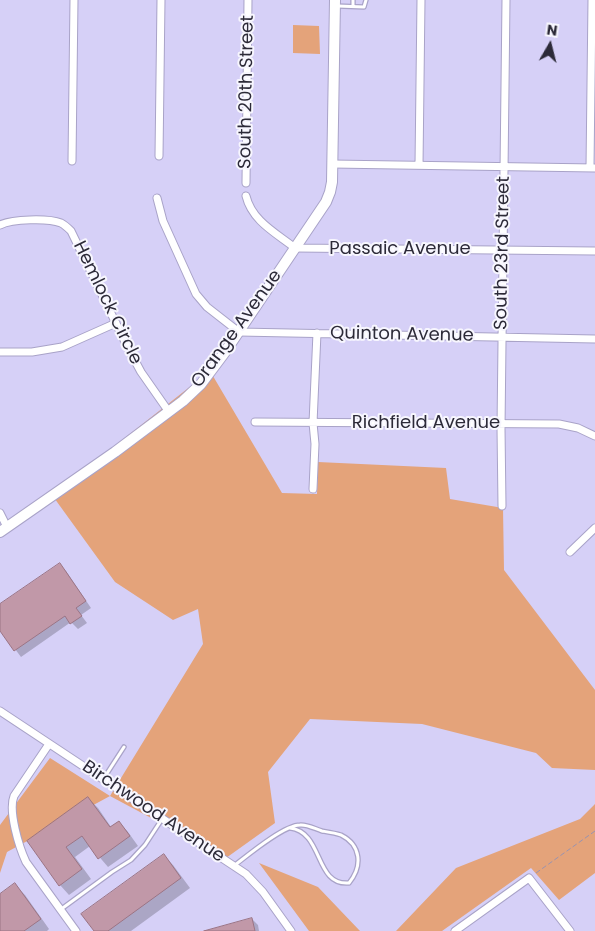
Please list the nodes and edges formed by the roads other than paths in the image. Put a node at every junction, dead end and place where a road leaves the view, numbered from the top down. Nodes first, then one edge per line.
1 (74, 0) edge
2 (161, 0) edge
3 (248, 0) edge
4 (353, 0) edge
5 (366, 0) edge
6 (421, 0) edge
7 (506, 0) edge
8 (592, 0) edge
9 (335, 3) edge
10 (353, 6) junction
11 (159, 156) dead end
12 (72, 161) dead end
13 (332, 164) junction
14 (419, 165) junction
15 (504, 166) junction
16 (593, 168) edge
17 (246, 183) dead end
18 (246, 196) dead end
19 (157, 198) dead end
20 (0, 226) edge
21 (295, 248) junction
22 (503, 250) junction
23 (595, 251) edge
24 (116, 323) junction
25 (239, 332) junction
26 (317, 333) junction
27 (502, 337) junction
28 (595, 339) edge
29 (0, 352) edge
30 (168, 412) junction
31 (255, 422) dead end
32 (312, 422) junction
33 (501, 424) junction
34 (595, 436) edge
35 (313, 489) dead end
36 (502, 506) dead end
37 (0, 513) edge
38 (595, 528) edge
39 (3, 529) edge
40 (570, 552) dead end
41 (0, 711) edge
42 (49, 744) junction
43 (124, 747) dead end
44 (103, 779) junction
45 (162, 818) junction
46 (290, 828) junction
47 (234, 866) junction
48 (60, 910) junction
49 (76, 931) edge
50 (291, 931) edge
51 (455, 931) edge
52 (570, 931) edge

1 - 12 street
2 - 11 street
3 - 17 street, South 20th Street
4 - 10 lane
5 - 10 lane
6 - 14 street
7 - 15 street, South 23rd Street
8 - 16 street
9 - 10 lane
9 - 13 street, Orange Avenue
13 - 14 street
13 - 21 street, Orange Avenue
14 - 15 street
15 - 16 street
15 - 22 street, South 23rd Street
18 - 21 street
19 - 25 street
20 - 24 street, Hemlock Circle
21 - 22 street, Passaic Avenue
21 - 25 street, Orange Avenue
22 - 23 street, Passaic Avenue
22 - 27 street, South 23rd Street
24 - 29 street
24 - 30 street, Hemlock Circle
25 - 26 street, Quinton Avenue
25 - 30 street, Orange Avenue
26 - 27 street, Quinton Avenue
26 - 32 street
27 - 28 street, Quinton Avenue
27 - 33 street, South 23rd Street
30 - 39 street, Orange Avenue
31 - 32 street, Richfield Avenue
32 - 33 street, Richfield Avenue
32 - 35 street
33 - 34 street, Richfield Avenue
33 - 36 street, South 23rd Street
37 - 39 street
38 - 40 street
41 - 42 street, Birchwood Avenue
42 - 44 street, Birchwood Avenue
42 - 48 street
43 - 44 lane
44 - 45 street, Birchwood Avenue
45 - 47 street, Birchwood Avenue
45 - 48 lane
46 - 46 lane
46 - 47 lane
47 - 50 street, Birchwood Avenue
48 - 49 street
51 - 52 street

